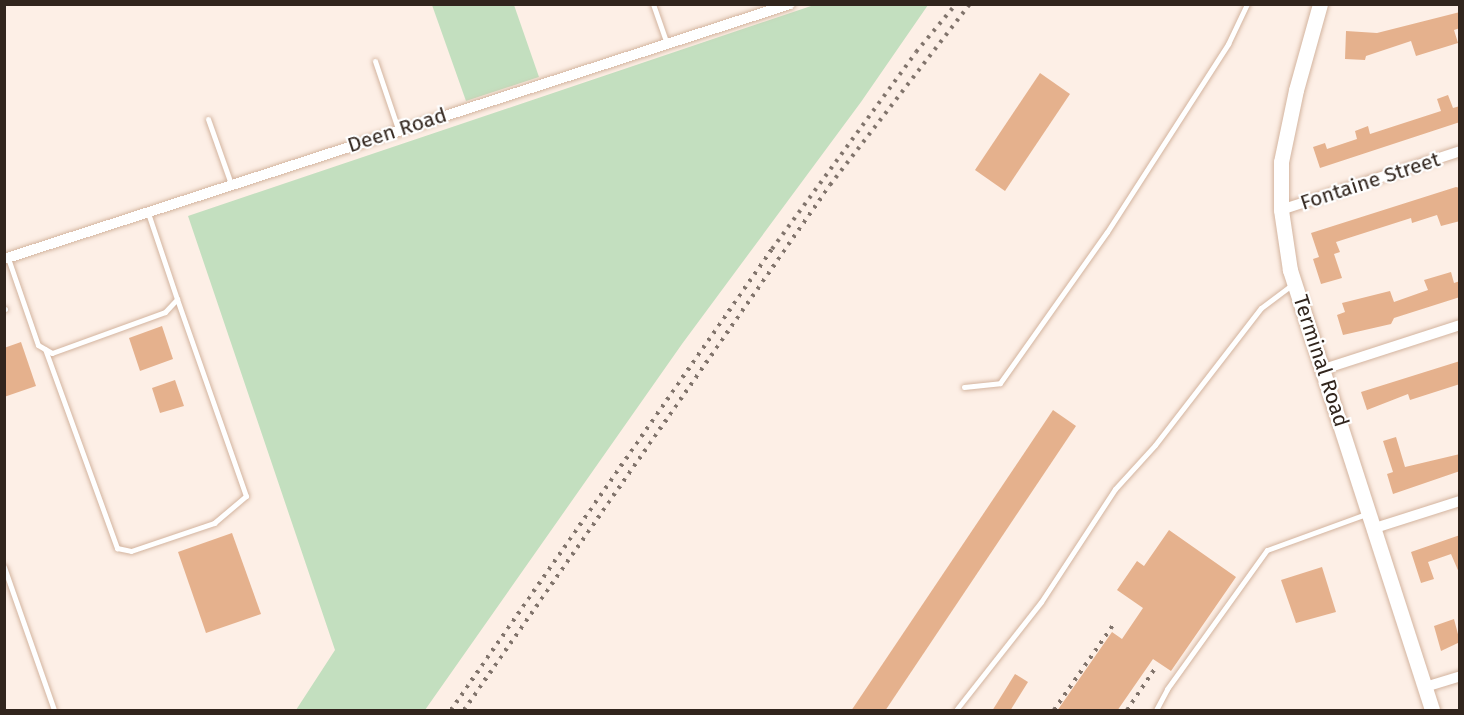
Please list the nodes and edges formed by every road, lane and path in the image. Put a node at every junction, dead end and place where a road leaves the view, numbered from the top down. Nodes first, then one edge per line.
1 (653, 4) edge
2 (789, 4) edge
3 (1247, 4) edge
4 (1320, 4) edge
5 (667, 46) junction
6 (375, 61) dead end
7 (208, 119) dead end
8 (399, 129) junction
9 (1460, 152) edge
10 (231, 184) junction
11 (1281, 210) junction
12 (148, 212) junction
13 (6, 258) edge
14 (1295, 283) junction
15 (177, 299) junction
16 (1460, 325) edge
17 (45, 349) junction
18 (1324, 369) junction
19 (964, 387) dead end
20 (1460, 501) edge
21 (1370, 513) junction
22 (1375, 528) junction
23 (4, 567) edge
24 (1460, 676) edge
25 (1425, 687) junction
26 (54, 711) edge
27 (956, 711) edge
28 (1156, 711) edge
29 (1432, 711) edge

1 - 5 lane
2 - 5 street, Deen Road
3 - 19 lane
4 - 11 main road, Terminal Road
5 - 8 street, Deen Road
6 - 8 lane
7 - 10 lane
8 - 10 street, Deen Road
9 - 11 street, Fontaine Street
10 - 12 street, Deen Road
11 - 14 main road, Terminal Road
12 - 13 street, Deen Road
12 - 15 lane
13 - 17 lane
14 - 18 main road, Terminal Road
14 - 27 lane
15 - 17 lane
15 - 17 lane
16 - 18 street
18 - 21 main road, Terminal Road
20 - 22 street
21 - 22 main road, Terminal Road
21 - 28 lane
22 - 25 main road, Terminal Road
23 - 26 lane
24 - 25 street
25 - 29 main road, Terminal Road

